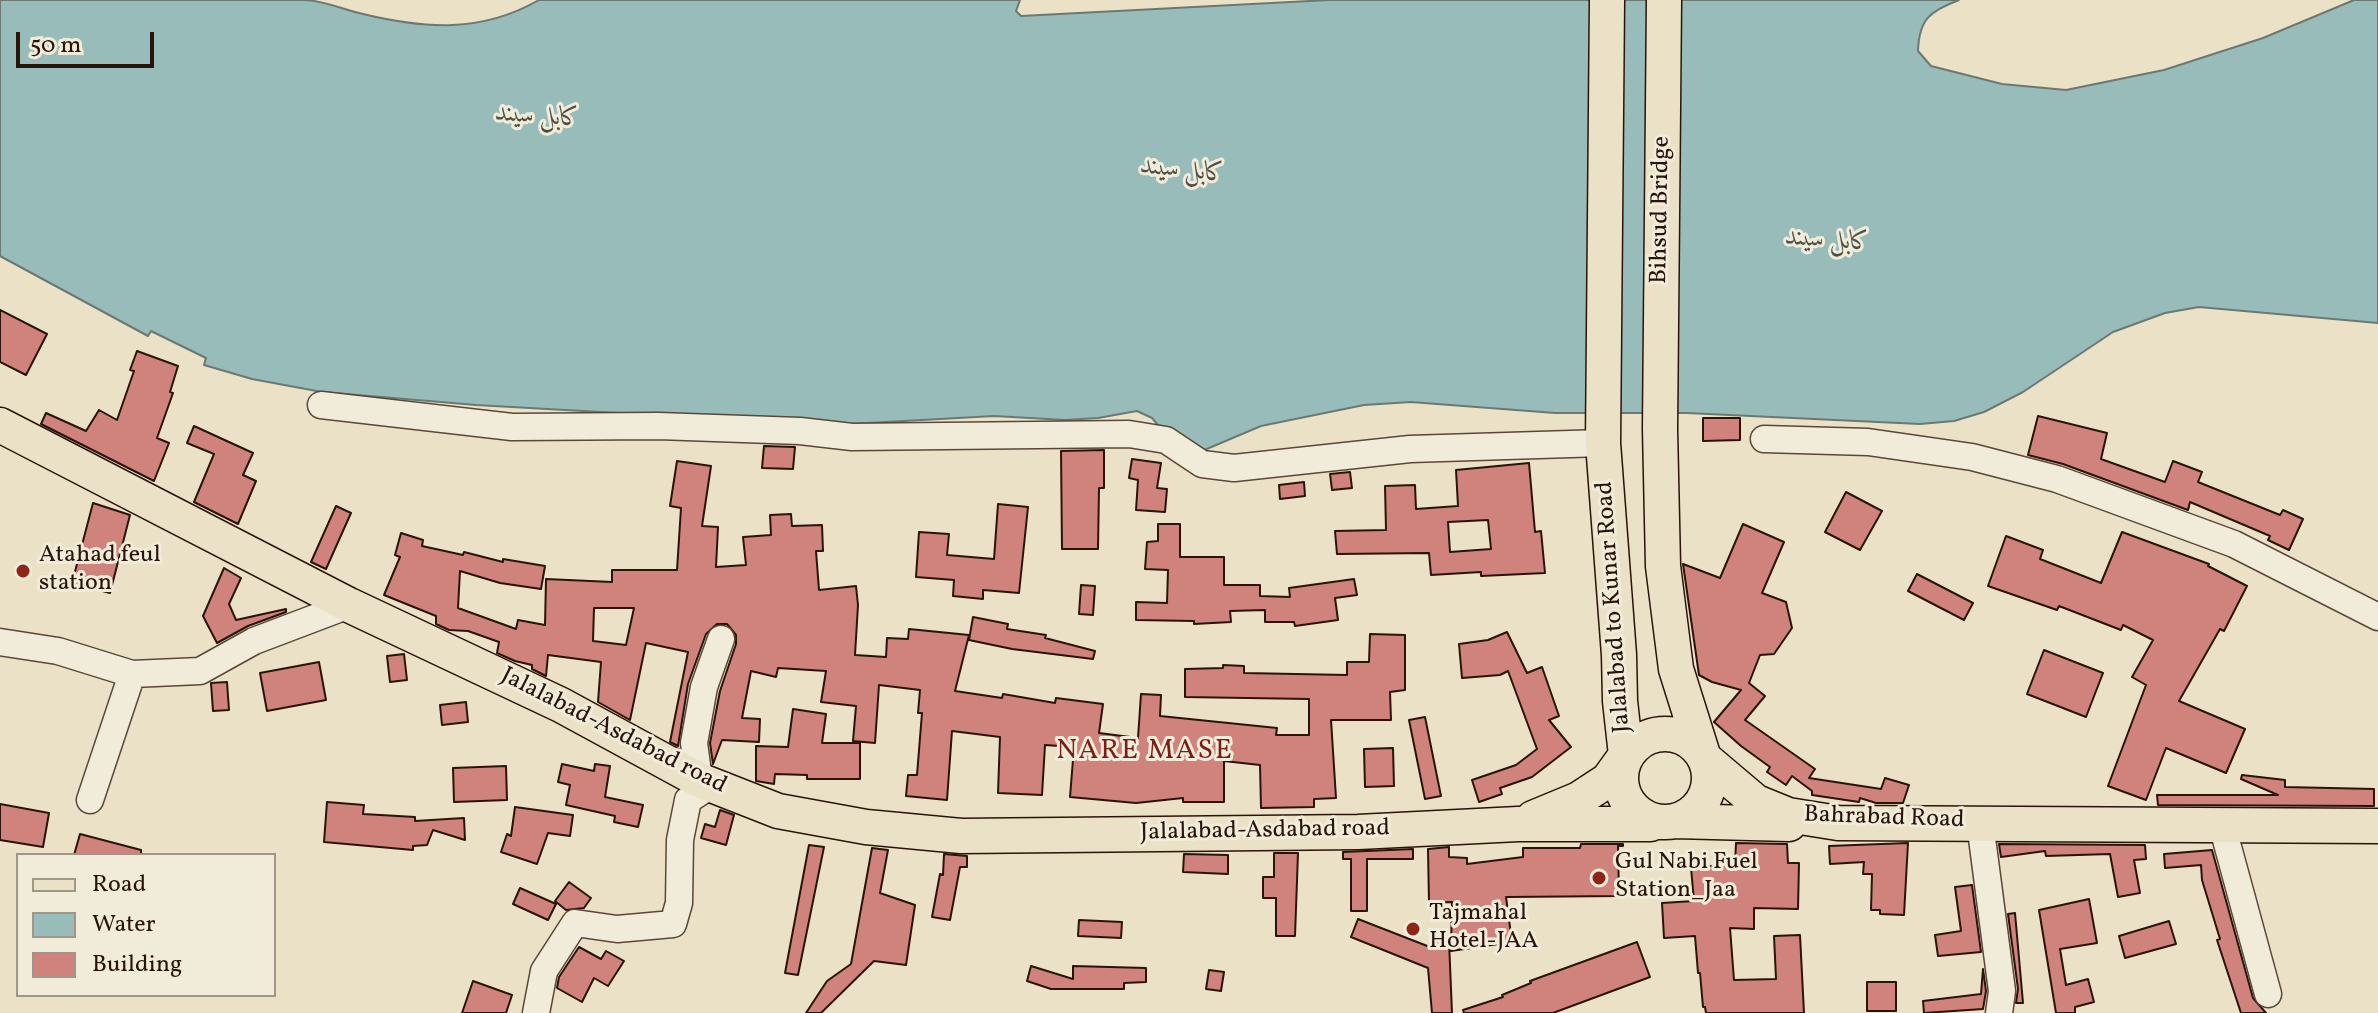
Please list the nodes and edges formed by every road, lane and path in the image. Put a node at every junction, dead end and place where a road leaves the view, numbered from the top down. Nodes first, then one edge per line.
1 (1607, 0) edge
2 (1664, 0) edge
3 (321, 405) dead end
4 (0, 425) edge
5 (1603, 433) junction
6 (1764, 439) dead end
7 (349, 605) junction
8 (2378, 617) edge
9 (721, 639) dead end
10 (0, 642) edge
11 (132, 674) junction
12 (1626, 755) junction
13 (1704, 758) junction
14 (705, 783) junction
15 (90, 800) dead end
16 (1666, 821) junction
17 (1838, 823) junction
18 (1980, 823) junction
19 (1518, 824) junction
20 (2222, 825) junction
21 (2378, 826) edge
22 (2268, 994) dead end
23 (536, 1013) edge
24 (1999, 1013) edge

1 - 5 main road, Jalalabad to Kunar Road
2 - 13 main road, Bihsud Bridge
3 - 5 street
4 - 7 main road, Jalalabad-Asdabad road
5 - 12 main road, Jalalabad to Kunar Road
6 - 8 street
7 - 11 street
7 - 14 main road, Jalalabad-Asdabad road
9 - 14 street
10 - 11 street
11 - 15 street
12 - 13 main road
12 - 16 main road
12 - 19 main road, Jalalabad to Kunar Road
13 - 16 main road
13 - 17 main road, Bahrabad Road
14 - 19 main road, Jalalabad-Asdabad road
14 - 23 street
16 - 17 main road, Jalalabad-Asdabad road
16 - 19 main road, Jalalabad-Asdabad road
17 - 18 main road, Bahrabad Road
18 - 20 main road, Bahrabad Road
18 - 24 street
20 - 21 main road, Bahrabad Road
20 - 22 street

